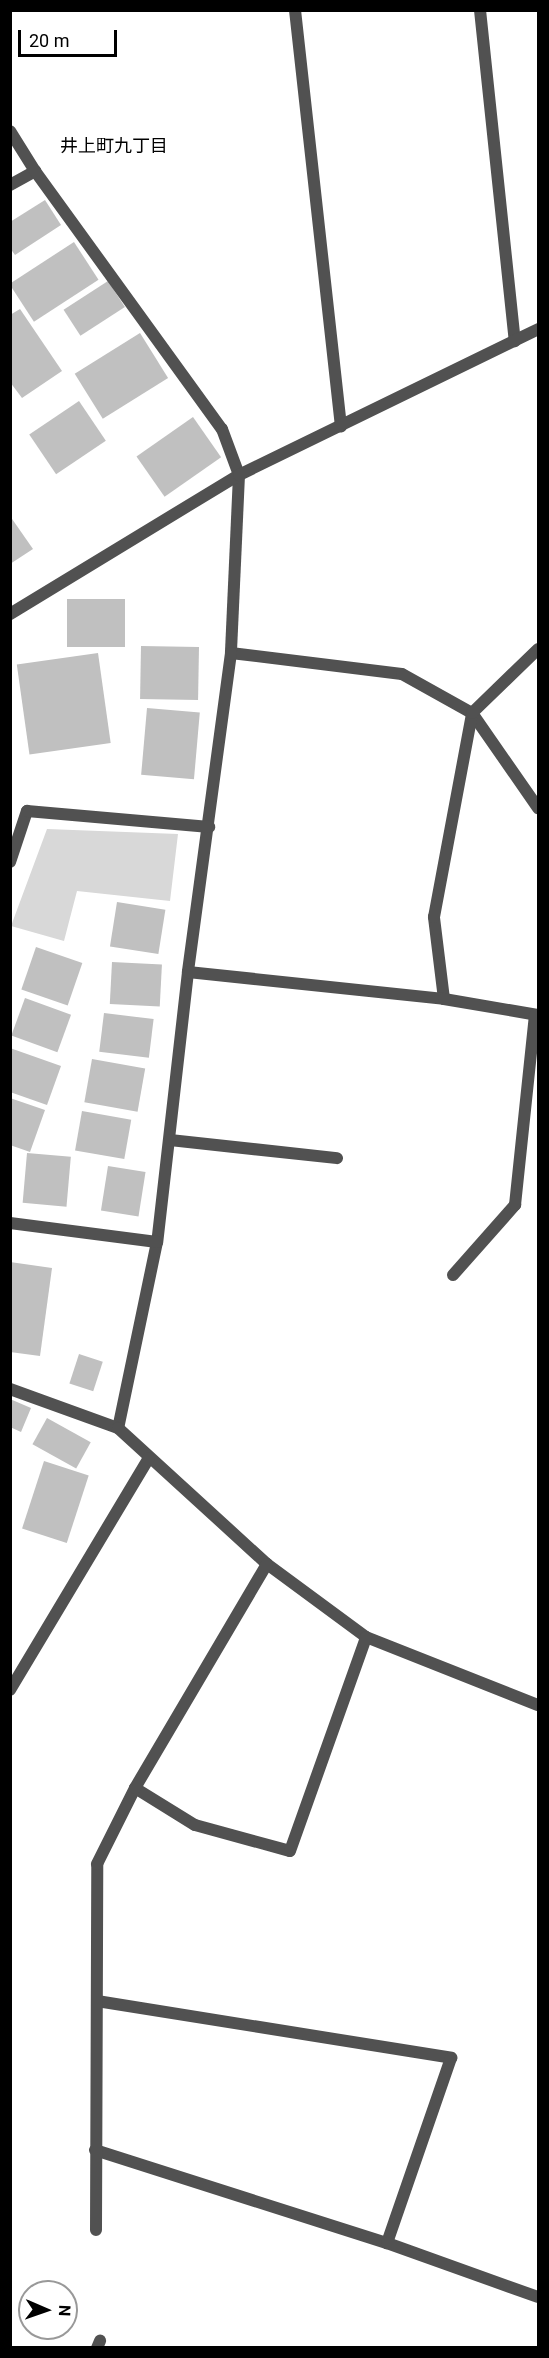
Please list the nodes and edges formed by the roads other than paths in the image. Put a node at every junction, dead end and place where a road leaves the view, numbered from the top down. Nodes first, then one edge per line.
1 (296, 10) edge
2 (480, 10) edge
3 (10, 131) edge
4 (35, 171) junction
5 (10, 186) edge
6 (538, 329) edge
7 (515, 341) junction
8 (341, 426) junction
9 (239, 475) junction
10 (10, 614) edge
11 (538, 649) edge
12 (231, 653) junction
13 (472, 712) junction
14 (538, 808) edge
15 (208, 827) junction
16 (10, 862) edge
17 (188, 972) junction
18 (444, 999) junction
19 (537, 1015) edge
20 (170, 1140) junction
21 (337, 1158) dead end
22 (10, 1223) edge
23 (157, 1242) junction
24 (453, 1275) dead end
25 (10, 1389) edge
26 (118, 1428) junction
27 (149, 1458) junction
28 (267, 1564) junction
29 (366, 1637) junction
30 (10, 1690) edge
31 (538, 1705) edge
32 (135, 1788) junction
33 (97, 2001) junction
34 (95, 2150) junction
35 (96, 2230) dead end
36 (387, 2243) junction
37 (538, 2297) edge

1 - 8 street
2 - 7 street
3 - 4 street
4 - 5 street
4 - 9 street
6 - 7 street
7 - 8 street
8 - 9 street
9 - 10 street
9 - 12 street
11 - 13 street
12 - 13 street
12 - 15 street
13 - 14 street
13 - 18 street
15 - 16 street
15 - 17 street
17 - 18 street
17 - 20 street
18 - 19 street
19 - 24 street
20 - 21 street
20 - 23 street
22 - 23 street
23 - 26 street
25 - 26 street
26 - 27 street
27 - 28 street
27 - 30 street
28 - 29 street
28 - 32 street
29 - 31 street
29 - 32 street
32 - 33 street
33 - 34 street
33 - 36 street
34 - 35 street
34 - 36 street
36 - 37 street

